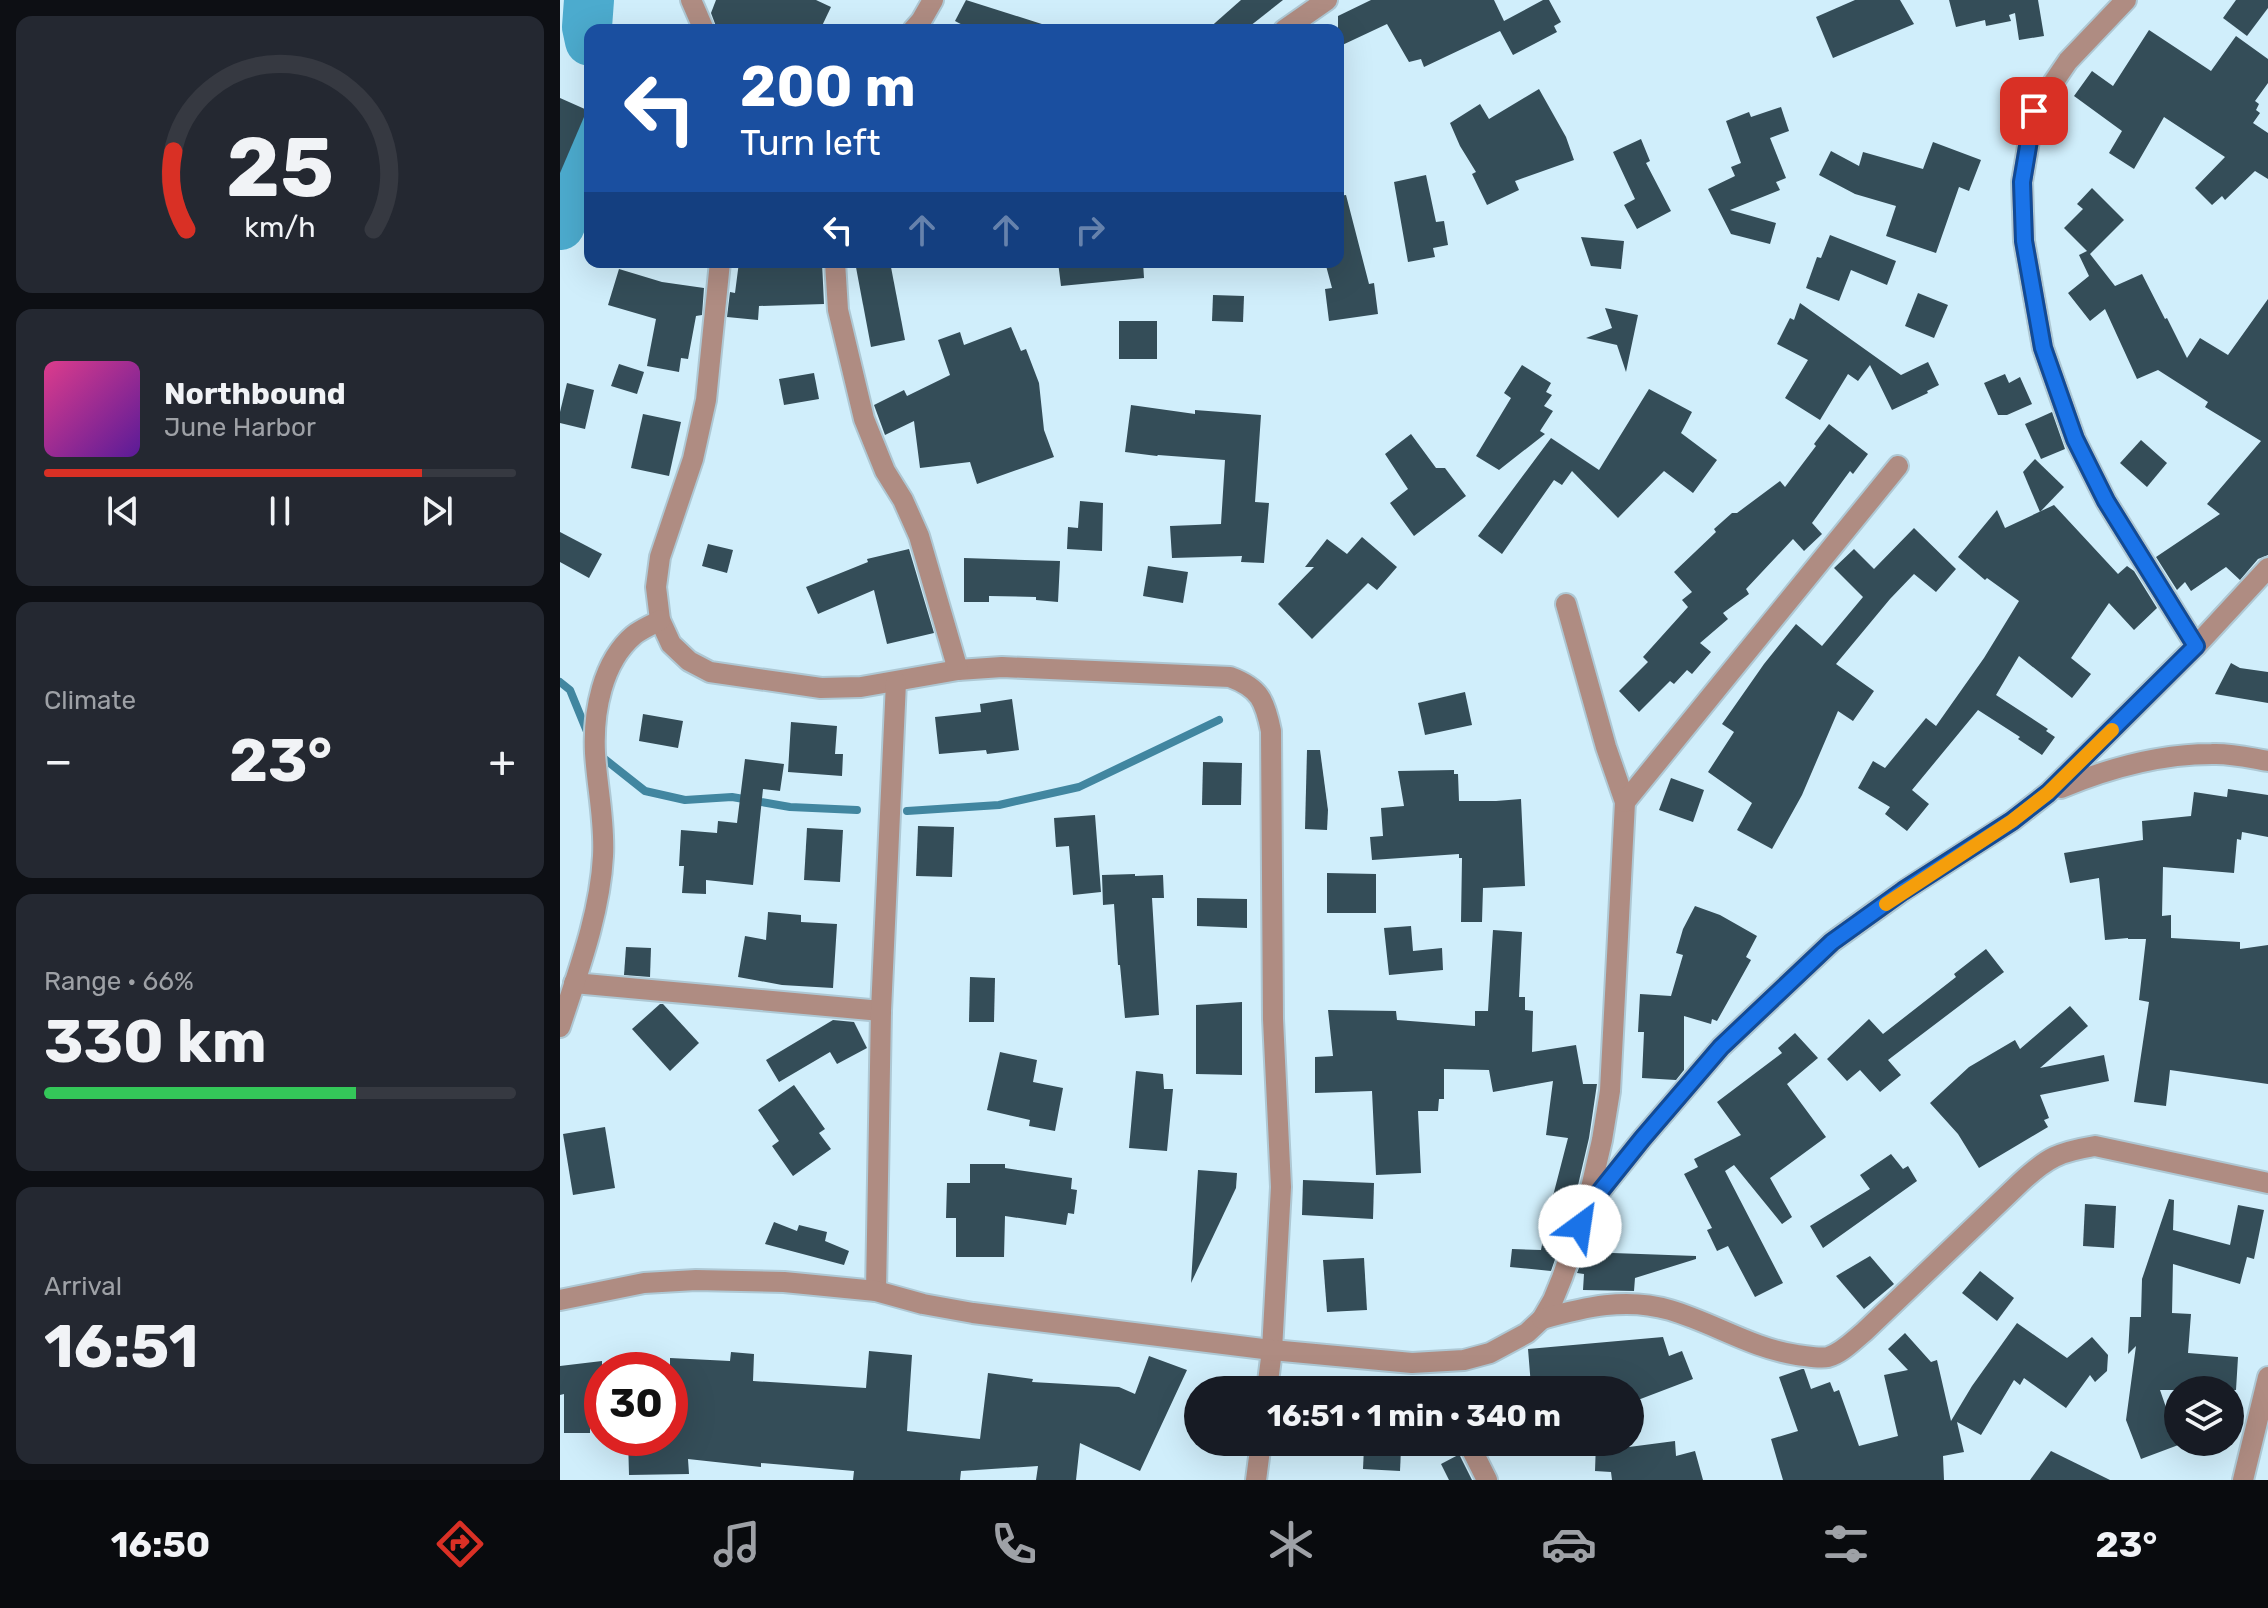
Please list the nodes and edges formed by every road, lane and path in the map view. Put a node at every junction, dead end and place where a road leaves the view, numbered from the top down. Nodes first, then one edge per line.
1 (691, 0) edge
2 (933, 0) edge
3 (1327, 0) edge
4 (2126, 0) edge
5 (701, 24) edge
6 (918, 24) edge
7 (1293, 24) edge
8 (719, 268) edge
9 (835, 268) edge
10 (1898, 466) dead end
11 (2268, 568) edge
12 (1566, 604) dead end
13 (660, 620) junction
14 (2196, 646) junction
15 (958, 670) junction
16 (896, 682) junction
17 (2268, 761) edge
18 (2048, 793) junction
19 (1625, 802) junction
20 (574, 983) junction
21 (881, 1011) junction
22 (560, 1027) edge
23 (2268, 1183) edge
24 (1580, 1226) junction
25 (876, 1291) junction
26 (560, 1300) edge
27 (1542, 1319) junction
28 (1272, 1350) junction
29 (1269, 1376) edge
30 (2268, 1377) edge
31 (1259, 1456) edge
32 (1475, 1456) edge
33 (1256, 1480) edge
34 (1487, 1480) edge
35 (2243, 1480) edge

1 - 5 street
2 - 6 street
3 - 7 street
4 - 14 street
8 - 13 street
9 - 15 street
10 - 19 street
11 - 14 street
12 - 19 street
13 - 16 street
13 - 20 street
14 - 18 street
15 - 16 street
15 - 28 street
16 - 21 street
17 - 18 street
18 - 24 street
19 - 24 street
20 - 21 street
20 - 22 street
21 - 25 street
23 - 27 street
24 - 27 street
25 - 26 street
25 - 28 street
27 - 28 street
28 - 29 street
30 - 35 street
31 - 33 street
32 - 34 street

